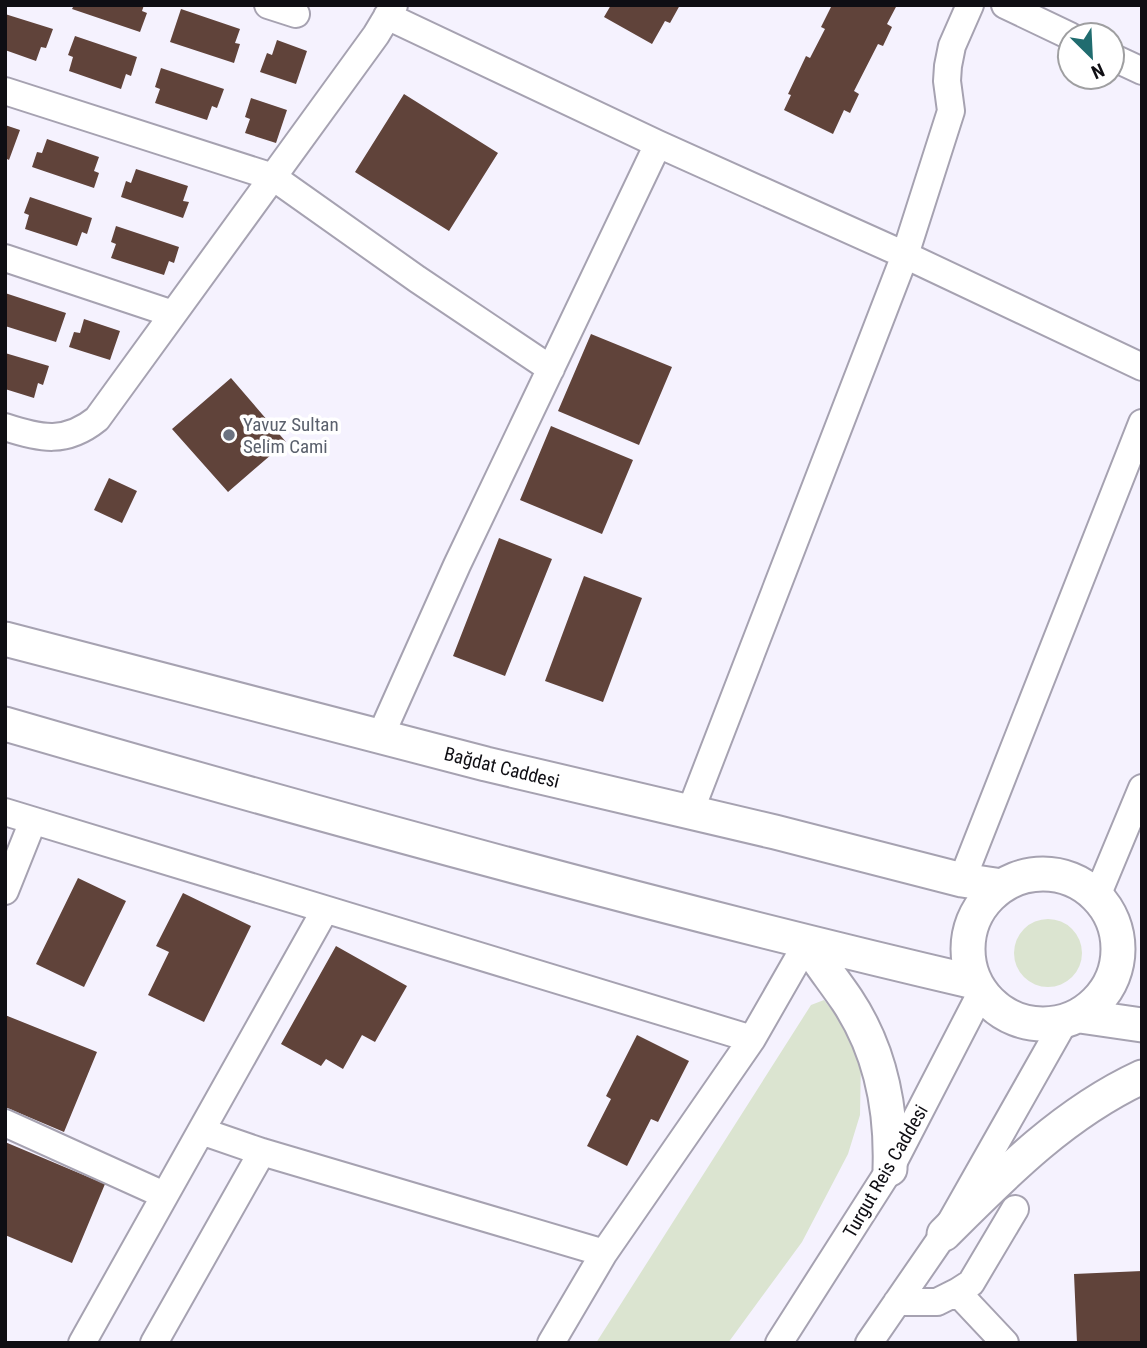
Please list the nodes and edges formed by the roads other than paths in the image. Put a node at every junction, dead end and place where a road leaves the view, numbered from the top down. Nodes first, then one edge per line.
1 (268, 5) edge
2 (970, 5) edge
3 (1005, 5) edge
4 (391, 11) edge
5 (296, 15) dead end
6 (1056, 30) edge
7 (1126, 64) edge
8 (1142, 71) edge
9 (5, 91) edge
10 (658, 145) junction
11 (273, 177) junction
12 (905, 255) junction
13 (5, 257) edge
14 (173, 314) junction
15 (1142, 367) edge
16 (551, 369) junction
17 (1142, 423) edge
18 (5, 427) edge
19 (5, 639) edge
20 (5, 724) edge
21 (380, 737) junction
22 (1142, 788) edge
23 (5, 812) edge
24 (690, 812) junction
25 (33, 821) junction
26 (962, 880) junction
27 (1002, 886) junction
28 (5, 891) edge
29 (325, 910) junction
30 (1117, 912) edge
31 (807, 943) junction
32 (977, 987) junction
33 (1072, 1019) junction
34 (1142, 1025) edge
35 (752, 1039) junction
36 (1142, 1077) edge
37 (5, 1123) edge
38 (201, 1131) junction
39 (262, 1152) junction
40 (890, 1169) junction
41 (164, 1195) junction
42 (1015, 1209) dead end
43 (944, 1234) junction
44 (604, 1253) junction
45 (957, 1293) junction
46 (897, 1302) junction
47 (82, 1343) edge
48 (154, 1343) edge
49 (551, 1343) edge
50 (779, 1343) edge
51 (869, 1343) edge
52 (1005, 1343) edge

1 - 5 street
2 - 12 street
3 - 6 street
4 - 10 street
4 - 11 street
7 - 8 street
9 - 11 street
10 - 12 street
10 - 16 street
11 - 14 street
11 - 16 street
12 - 15 street
12 - 24 street
13 - 14 street
14 - 18 street
16 - 21 street
17 - 26 street
19 - 21 main road, Bağdat Caddesi
20 - 31 main road
21 - 24 main road, Bağdat Caddesi
22 - 30 street
23 - 25 street
24 - 26 main road, Bağdat Caddesi
25 - 28 street
25 - 29 street
26 - 27 main road, Bağdat Caddesi
27 - 30 main road
27 - 32 main road
29 - 35 street
29 - 38 street
30 - 33 main road
31 - 32 main road
31 - 35 street
31 - 40 main road
32 - 33 main road
32 - 40 street, Turgut Reis Caddesi
33 - 34 main road
33 - 43 street
35 - 44 street
36 - 43 main road
37 - 41 street
38 - 39 street
38 - 41 street
39 - 44 street
39 - 48 street
40 - 50 street, Turgut Reis Caddesi
41 - 47 street
42 - 45 street
43 - 46 street
44 - 49 street
45 - 46 street
45 - 52 street
46 - 51 street

